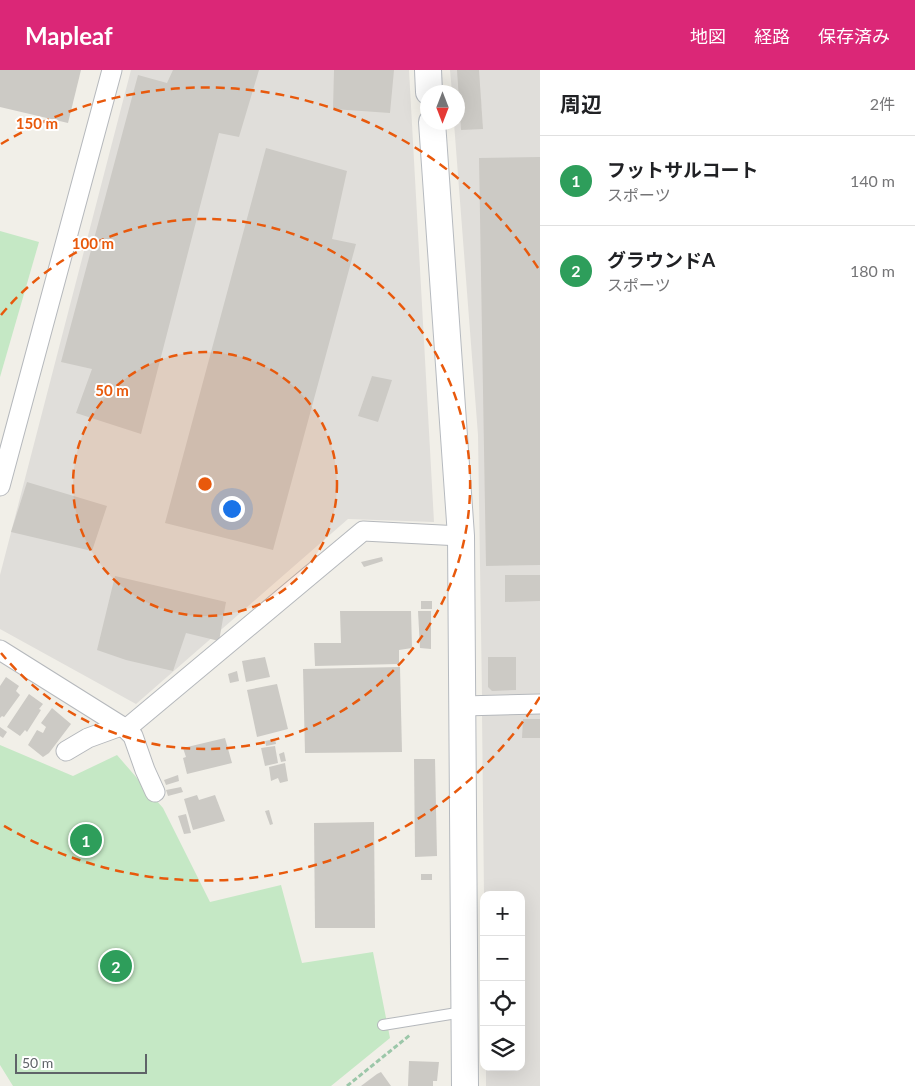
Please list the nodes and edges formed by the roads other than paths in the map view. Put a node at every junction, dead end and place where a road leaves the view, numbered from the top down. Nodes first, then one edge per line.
1 (112, 70) edge
2 (428, 70) edge
3 (429, 85) edge
4 (433, 130) edge
5 (0, 486) edge
6 (461, 536) junction
7 (0, 650) edge
8 (540, 704) edge
9 (464, 706) junction
10 (123, 728) junction
11 (66, 751) dead end
12 (155, 792) dead end
13 (464, 1012) junction
14 (383, 1025) dead end
15 (465, 1086) edge

1 - 5 street
2 - 3 street
4 - 6 street
6 - 9 street
6 - 10 street
7 - 10 street
8 - 9 street
9 - 13 street
10 - 11 street
10 - 12 street
13 - 14 lane
13 - 15 street

